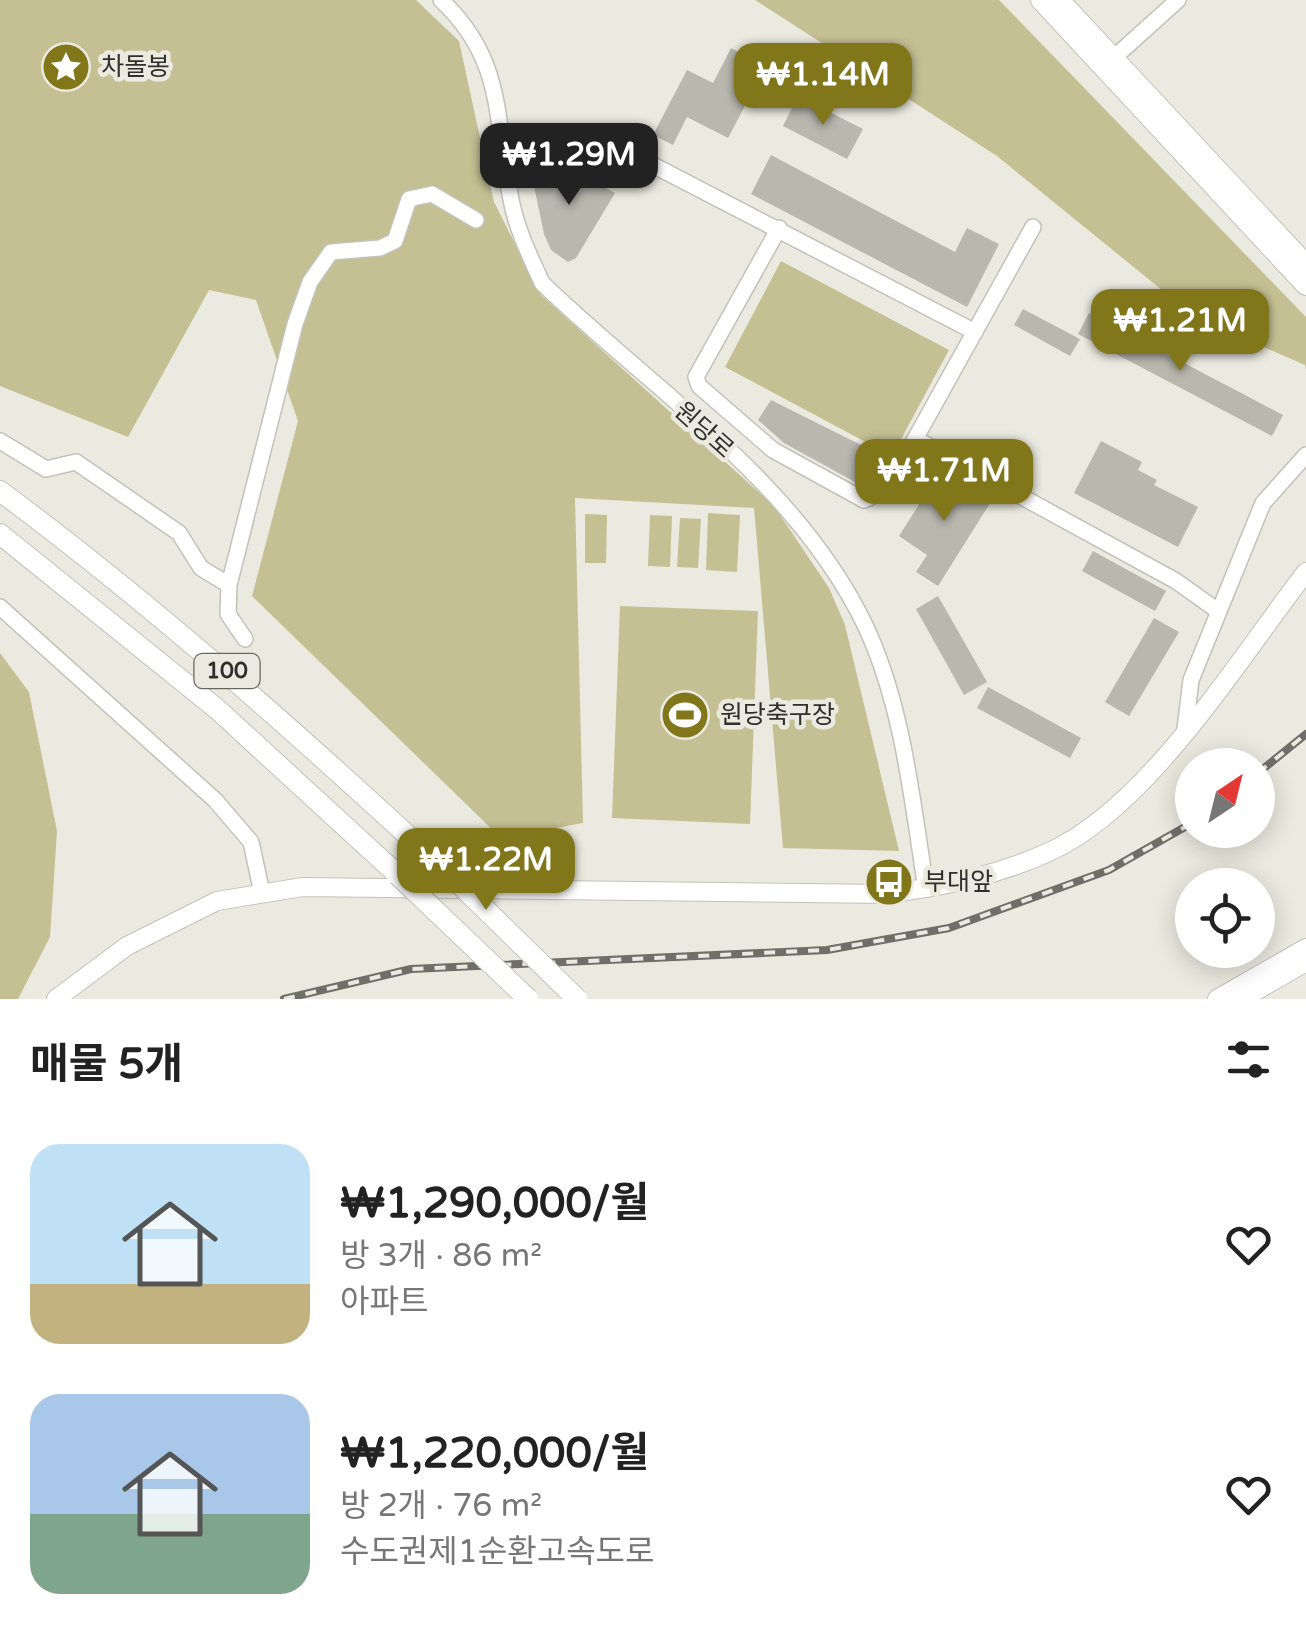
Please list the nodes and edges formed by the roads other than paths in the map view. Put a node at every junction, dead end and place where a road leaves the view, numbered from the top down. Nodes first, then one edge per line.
1 (442, 0) edge
2 (1040, 0) edge
3 (1059, 0) edge
4 (1178, 0) edge
5 (1108, 64) junction
6 (504, 134) junction
7 (476, 220) dead end
8 (1033, 227) dead end
9 (779, 228) junction
10 (1306, 265) edge
11 (1306, 285) edge
12 (974, 332) junction
13 (916, 439) junction
14 (0, 441) edge
15 (1306, 455) edge
16 (0, 491) edge
17 (0, 534) edge
18 (1306, 572) edge
19 (229, 584) junction
20 (0, 607) edge
21 (1218, 611) junction
22 (244, 639) dead end
23 (1185, 729) junction
24 (926, 889) junction
25 (262, 893) junction
26 (1306, 948) edge
27 (1306, 962) edge
28 (56, 999) edge
29 (528, 999) edge
30 (577, 999) edge
31 (1217, 999) edge
32 (1242, 999) edge

1 - 6 street, 원당로
2 - 5 highway
3 - 5 highway
4 - 5 street
5 - 10 highway
5 - 11 highway
6 - 9 street
6 - 24 street, 원당로
7 - 19 street
8 - 12 street
9 - 12 street
9 - 13 street
12 - 13 street
13 - 21 street
14 - 19 street
15 - 21 street
16 - 30 highway, 100, bridge
17 - 29 highway, 100, bridge
18 - 23 main road
19 - 22 street
20 - 25 street
21 - 23 street
23 - 24 main road
24 - 25 main road
25 - 28 main road
26 - 31 main road
27 - 32 main road

